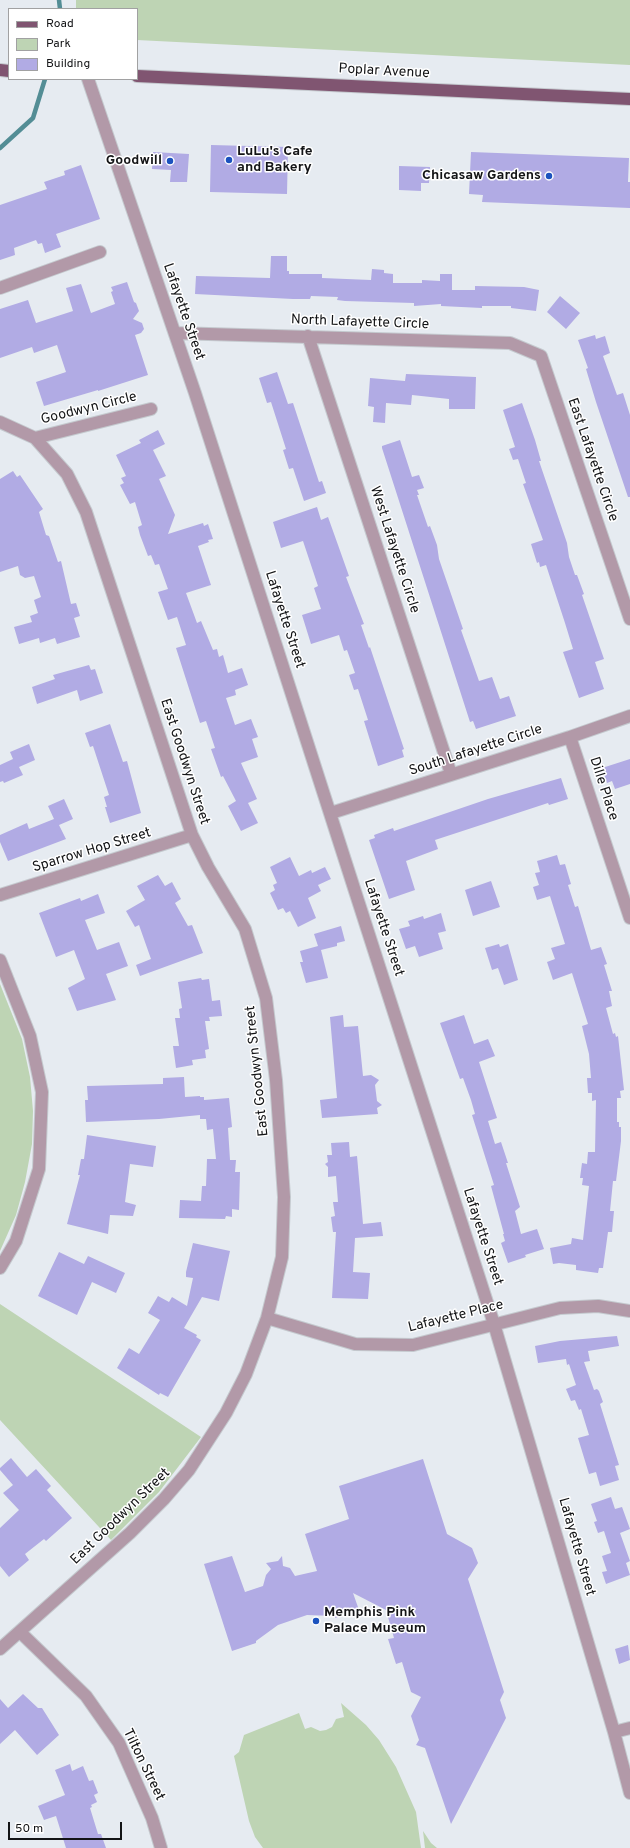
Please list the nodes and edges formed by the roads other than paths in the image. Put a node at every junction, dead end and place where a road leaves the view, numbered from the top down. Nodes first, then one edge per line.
1 (138, 76) edge
2 (88, 80) edge
3 (630, 99) edge
4 (100, 252) dead end
5 (0, 288) edge
6 (174, 333) junction
7 (308, 336) junction
8 (541, 356) joint
9 (151, 409) dead end
10 (0, 422) edge
11 (35, 438) junction
12 (630, 619) edge
13 (630, 716) edge
14 (570, 737) junction
15 (451, 774) junction
16 (331, 813) junction
17 (192, 835) junction
18 (0, 895) edge
19 (630, 918) edge
20 (0, 960) edge
21 (0, 1268) edge
22 (630, 1311) edge
23 (268, 1318) junction
24 (494, 1324) junction
25 (20, 1632) junction
26 (0, 1649) edge
27 (630, 1728) edge
28 (614, 1732) junction
29 (630, 1793) edge
30 (161, 1848) edge

1 - 3 main road, Poplar Avenue
2 - 6 street, Lafayette Street
4 - 5 street
6 - 7 street, North Lafayette Circle
6 - 16 street, Lafayette Street
7 - 8 street, North Lafayette Circle
7 - 15 street, West Lafayette Circle
8 - 12 street, East Lafayette Circle
9 - 11 street, Goodwyn Circle
10 - 11 street
11 - 17 street, East Goodwyn Street
13 - 14 street, South Lafayette Circle
14 - 15 street, South Lafayette Circle
14 - 19 street, Dille Place
15 - 16 street, South Lafayette Circle
16 - 24 street, Lafayette Street
17 - 18 street, Sparrow Hop Street
17 - 23 street, East Goodwyn Street
20 - 21 street
22 - 24 street, Lafayette Place
23 - 24 street, Lafayette Place
23 - 25 street, East Goodwyn Street
24 - 28 street, Lafayette Street
25 - 26 street, East Goodwyn Street
25 - 30 street, Tilton Street
27 - 28 street
28 - 29 street, Lafayette Street

